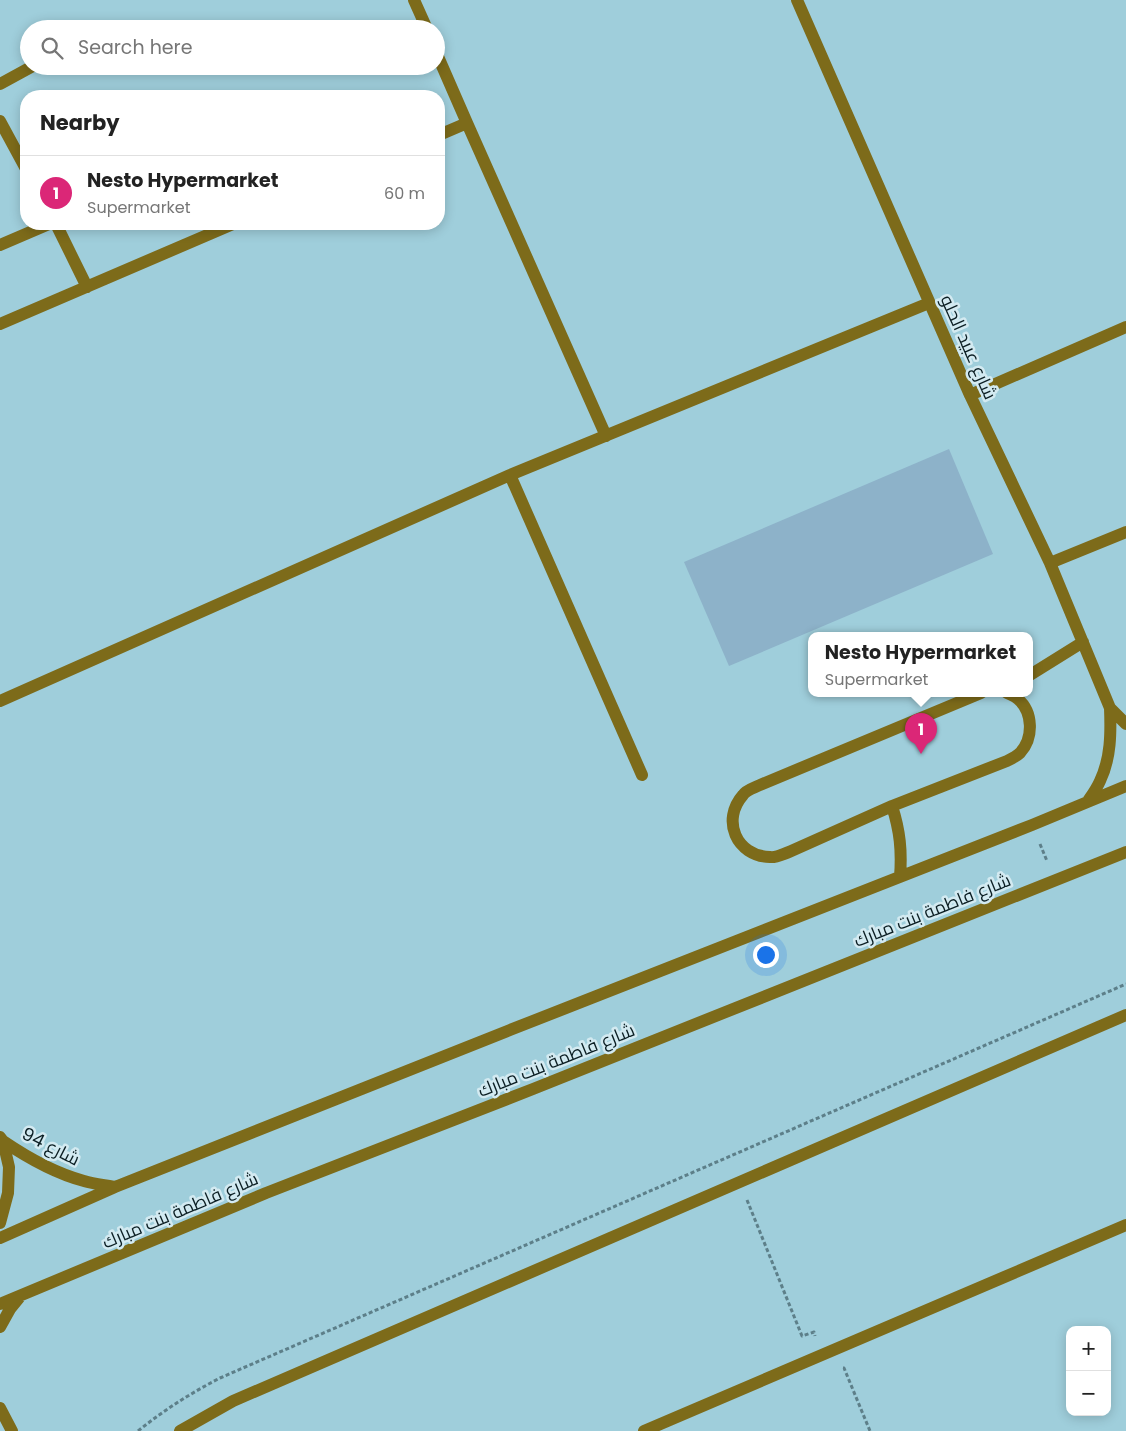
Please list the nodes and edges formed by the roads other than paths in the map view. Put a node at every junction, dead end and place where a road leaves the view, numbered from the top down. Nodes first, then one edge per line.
1 (414, 0) edge
2 (797, 0) edge
3 (423, 20) edge
4 (20, 73) edge
5 (445, 73) edge
6 (0, 84) edge
7 (0, 120) edge
8 (467, 123) junction
9 (445, 132) edge
10 (20, 158) edge
11 (35, 230) edge
12 (59, 230) edge
13 (219, 230) edge
14 (0, 245) edge
15 (87, 287) junction
16 (929, 303) junction
17 (0, 324) edge
18 (1126, 327) edge
19 (970, 395) junction
20 (606, 436) junction
21 (510, 475) junction
22 (1126, 532) edge
23 (1050, 563) junction
24 (1083, 642) junction
25 (1033, 673) edge
26 (971, 697) edge
27 (1016, 697) edge
28 (0, 701) edge
29 (1110, 708) junction
30 (1126, 724) edge
31 (642, 775) dead end
32 (1126, 786) edge
33 (1088, 801) junction
34 (892, 806) junction
35 (1126, 852) edge
36 (900, 877) junction
37 (1126, 1015) edge
38 (1, 1139) edge
39 (115, 1187) junction
40 (0, 1223) edge
41 (1126, 1225) edge
42 (0, 1238) edge
43 (21, 1296) junction
44 (0, 1304) edge
45 (0, 1327) edge
46 (0, 1408) edge
47 (12, 1431) edge
48 (180, 1431) edge
49 (644, 1431) edge

1 - 3 street
2 - 16 street, شارع عبيد الحلو
4 - 6 street
5 - 8 street
7 - 10 street
8 - 9 street
8 - 20 street
11 - 14 street
12 - 15 street
13 - 15 street
15 - 17 street
16 - 19 street, شارع عبيد الحلو
16 - 20 street
18 - 19 street
19 - 23 street, شارع عبيد الحلو
20 - 21 street
21 - 28 street
21 - 31 street
22 - 23 street
23 - 24 street, شارع عبيد الحلو
24 - 25 street
24 - 29 street, شارع عبيد الحلو
26 - 34 street
27 - 34 street
29 - 30 street, شارع عبيد الحلو
29 - 33 street, شارع عبيد الحلو
32 - 33 street
33 - 36 street
34 - 36 street
35 - 43 street, شارع فاطمة بنت مبارك
36 - 39 street
37 - 48 street
38 - 39 street, شارع 94
38 - 40 street, شارع 94
39 - 42 street
41 - 49 street
43 - 44 street, شارع فاطمة بنت مبارك
43 - 45 street
46 - 47 street

